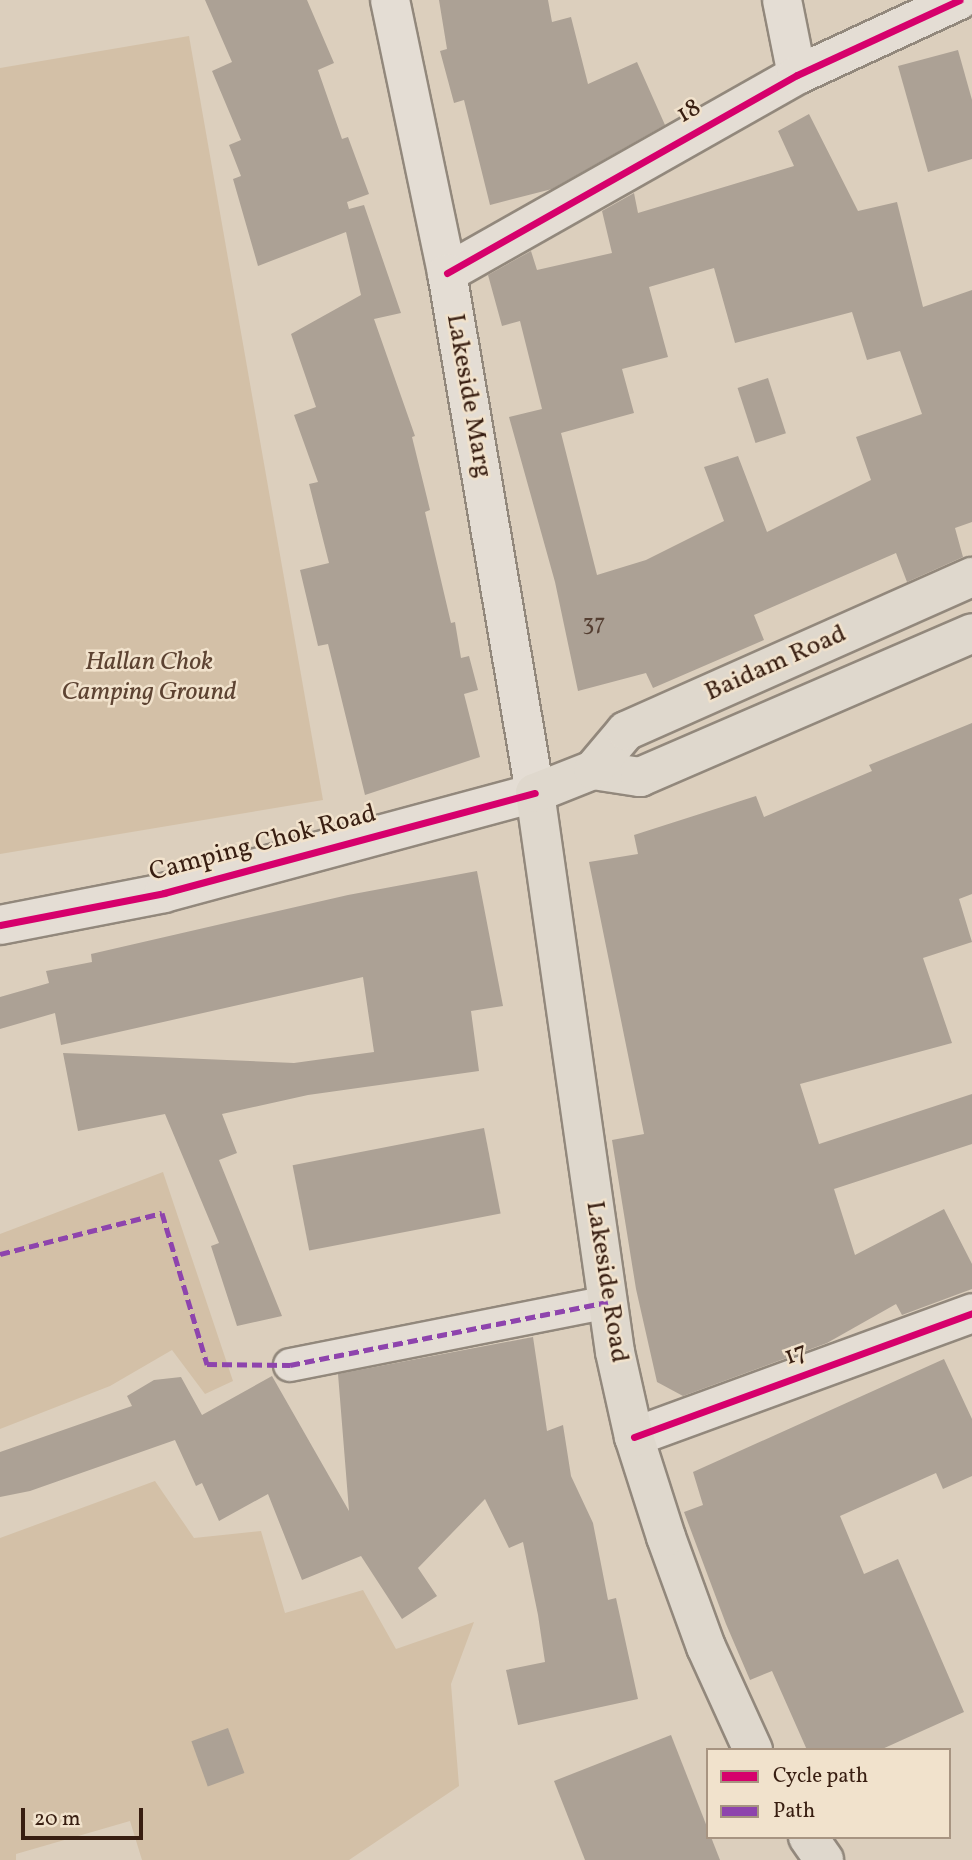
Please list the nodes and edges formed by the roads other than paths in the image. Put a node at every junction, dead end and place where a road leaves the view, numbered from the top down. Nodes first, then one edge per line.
1 (390, 0) edge
2 (782, 0) edge
3 (959, 0) edge
4 (797, 75) junction
5 (447, 273) junction
6 (972, 577) edge
7 (972, 633) edge
8 (593, 770) junction
9 (534, 793) junction
10 (0, 925) edge
11 (608, 1302) junction
12 (972, 1313) edge
13 (290, 1365) dead end
14 (634, 1437) junction
15 (752, 1748) edge
16 (809, 1839) edge
17 (824, 1860) edge

1 - 5 street, Lakeside Marg
2 - 4 street
3 - 4 street, 18 / 18
4 - 5 street, 18 / 18
5 - 9 street, Lakeside Marg
6 - 8 main road, Baidam Road
7 - 8 main road, Baidam Road
8 - 9 main road, Baidam Road
9 - 10 street, Camping Chok Road
9 - 11 main road, Lakeside Road
11 - 13 street
11 - 14 main road, Lakeside Road
12 - 14 street, 17 / 17
14 - 15 main road, Lakeside Road
16 - 17 main road

